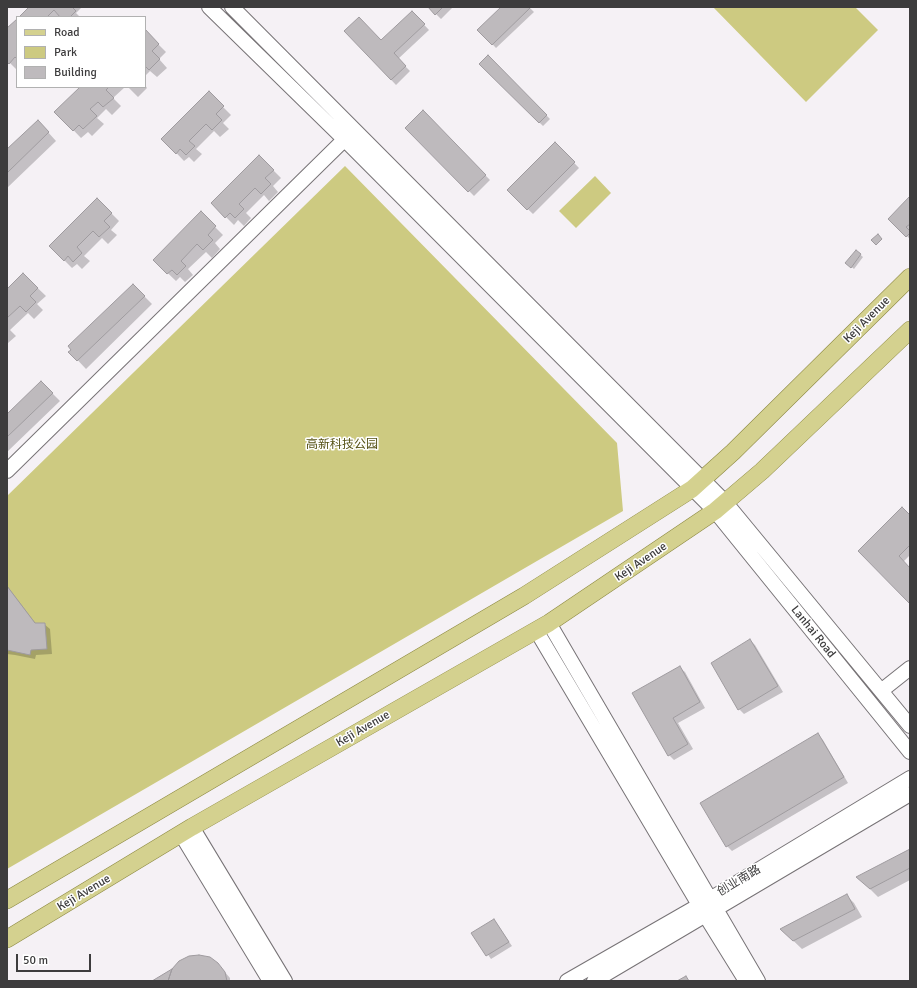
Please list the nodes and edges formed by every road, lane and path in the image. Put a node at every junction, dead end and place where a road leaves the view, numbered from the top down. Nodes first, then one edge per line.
1 (209, 7) edge
2 (232, 7) edge
3 (354, 130) junction
4 (344, 139) junction
5 (910, 277) edge
6 (908, 337) edge
7 (7, 471) edge
8 (698, 484) junction
9 (721, 507) junction
10 (542, 627) junction
11 (910, 668) edge
12 (881, 691) junction
13 (910, 726) edge
14 (910, 752) edge
15 (910, 778) edge
16 (910, 794) edge
17 (186, 830) junction
18 (7, 900) edge
19 (708, 907) junction
20 (7, 939) edge
21 (270, 981) edge
22 (285, 981) edge
23 (567, 981) edge
24 (594, 981) edge
25 (746, 981) edge
26 (758, 981) edge

1 - 4 street
2 - 3 street
3 - 4 street
3 - 8 street
4 - 7 street
4 - 8 street
5 - 8 main road, Keji Avenue
6 - 9 main road, Keji Avenue
8 - 9 street
8 - 18 main road, Keji Avenue
9 - 10 main road, Keji Avenue
9 - 12 street, Lanhai Road
9 - 14 street, Lanhai Road
10 - 17 main road, Keji Avenue
10 - 19 street
11 - 12 street
12 - 13 street, Lanhai Road
15 - 19 street, 创业南路
16 - 19 street, 创业南路
17 - 20 main road, Keji Avenue
17 - 21 street
17 - 22 street
19 - 23 street, 创业南路
19 - 24 street, 创业南路
19 - 25 street
19 - 26 street

